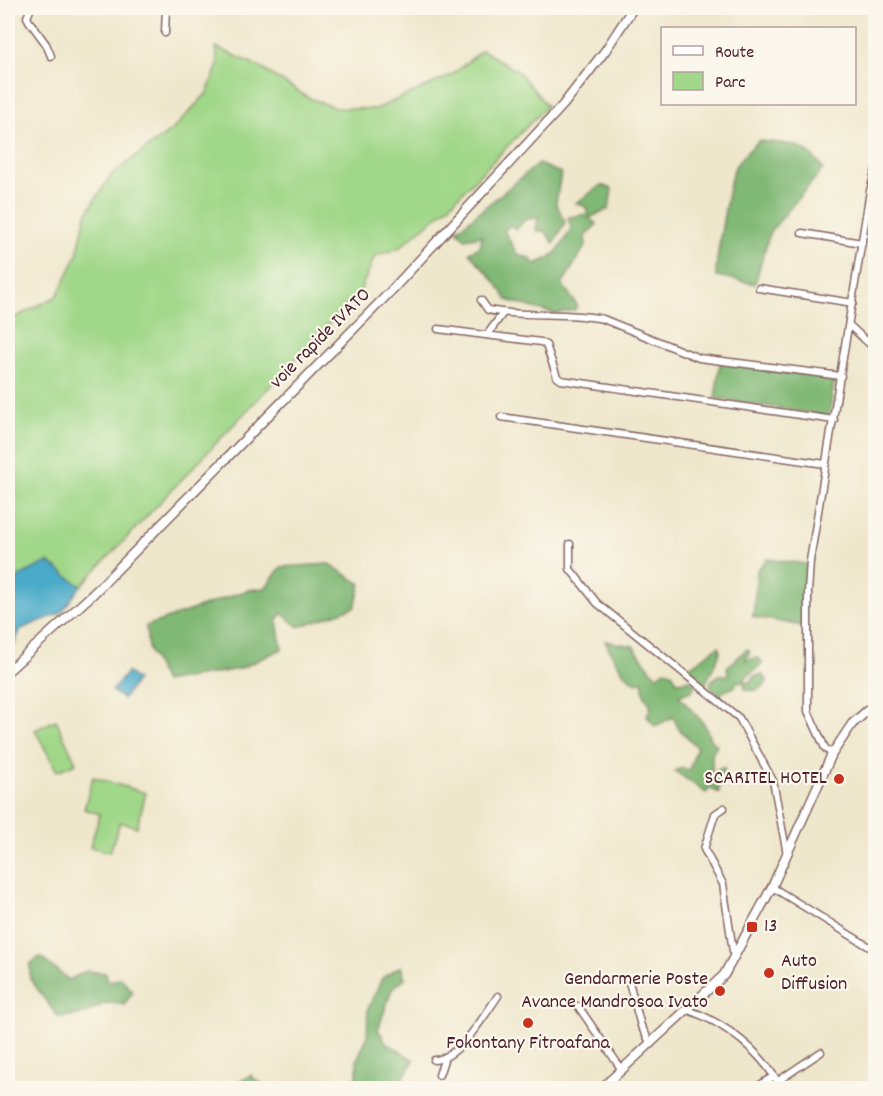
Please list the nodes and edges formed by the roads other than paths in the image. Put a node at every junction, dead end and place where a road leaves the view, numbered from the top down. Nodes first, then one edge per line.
1 (31, 8) edge
2 (165, 8) edge
3 (633, 8) edge
4 (165, 33) dead end
5 (51, 56) dead end
6 (876, 169) edge
7 (802, 233) dead end
8 (862, 243) junction
9 (759, 288) dead end
10 (481, 300) dead end
11 (853, 303) junction
12 (503, 313) junction
13 (849, 326) junction
14 (438, 329) dead end
15 (487, 335) junction
16 (876, 350) edge
17 (842, 376) junction
18 (501, 417) dead end
19 (834, 420) junction
20 (825, 464) junction
21 (570, 544) dead end
22 (8, 671) edge
23 (876, 703) edge
24 (832, 754) junction
25 (724, 808) dead end
26 (787, 854) junction
27 (772, 887) junction
28 (876, 951) edge
29 (734, 959) junction
30 (629, 982) dead end
31 (498, 996) dead end
32 (578, 1006) dead end
33 (688, 1010) junction
34 (651, 1044) junction
35 (821, 1052) dead end
36 (434, 1060) dead end
37 (444, 1060) junction
38 (622, 1070) junction
39 (439, 1075) dead end
40 (776, 1078) junction
41 (602, 1089) edge
42 (755, 1089) edge
43 (782, 1089) edge

1 - 5 street
2 - 4 street
3 - 22 main road, voie rapide IVATO
6 - 8 street
7 - 8 street
8 - 11 street
9 - 11 street
10 - 12 street
11 - 13 street
12 - 15 street
12 - 17 street
13 - 16 street
13 - 17 street
14 - 15 street
15 - 19 street
17 - 19 street
18 - 20 street
19 - 20 street
20 - 24 street
21 - 26 street
23 - 24 main road
24 - 26 main road
25 - 29 street
26 - 27 main road
27 - 28 street
27 - 29 main road
29 - 33 main road
30 - 34 street
31 - 37 street
32 - 38 street
33 - 34 main road
33 - 40 street
34 - 38 main road
35 - 40 street
36 - 37 street
37 - 39 street
38 - 41 main road
40 - 42 street
40 - 43 street

